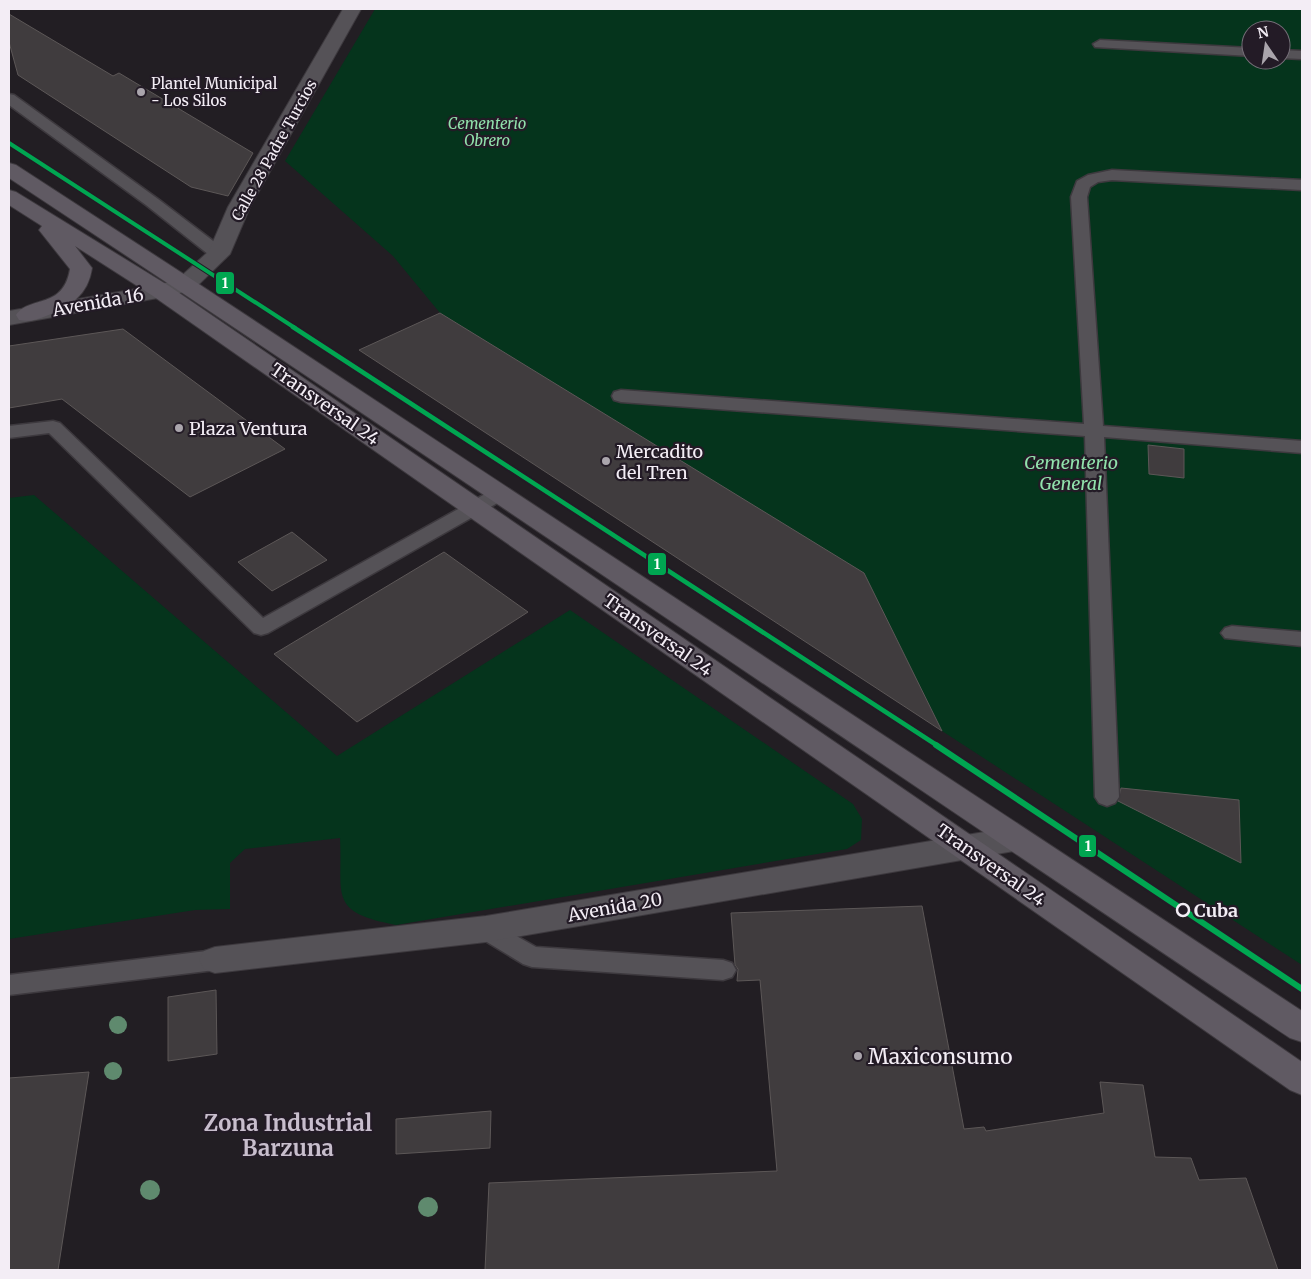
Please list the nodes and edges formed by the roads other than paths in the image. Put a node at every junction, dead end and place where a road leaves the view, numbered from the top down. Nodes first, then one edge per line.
1 (352, 9) edge
2 (1100, 44) dead end
3 (1241, 51) edge
4 (9, 98) edge
5 (9, 169) edge
6 (1302, 186) edge
7 (9, 196) edge
8 (42, 218) junction
9 (219, 254) junction
10 (173, 287) junction
11 (18, 316) edge
12 (621, 396) dead end
13 (1094, 431) junction
14 (9, 432) edge
15 (1302, 447) edge
16 (501, 493) junction
17 (476, 509) junction
18 (1232, 633) dead end
19 (1302, 639) edge
20 (1107, 797) dead end
21 (1014, 839) junction
22 (964, 846) junction
23 (486, 930) junction
24 (215, 960) joint
25 (723, 970) dead end
26 (9, 985) edge
27 (1302, 1028) edge
28 (1302, 1080) edge

1 - 9 street, Calle 28 Padre Turcios
2 - 3 lane
4 - 9 lane
5 - 10 main road, Transversal 24
6 - 13 lane
7 - 8 main road, Transversal 24
8 - 10 main road, Transversal 24
8 - 11 main road
9 - 10 street, Calle 28 Padre Turcios
10 - 11 street, Avenida 16
10 - 16 main road, Transversal 24
10 - 17 main road, Transversal 24
12 - 13 lane
13 - 15 lane
13 - 20 lane
14 - 17 lane
16 - 17 lane
16 - 21 main road, Transversal 24
17 - 22 main road, Transversal 24
18 - 19 lane
21 - 22 street, Avenida 20
21 - 27 main road, Transversal 24
22 - 23 street, Avenida 20
22 - 28 main road, Transversal 24
23 - 24 street, Avenida 20
23 - 25 lane
24 - 26 lane

